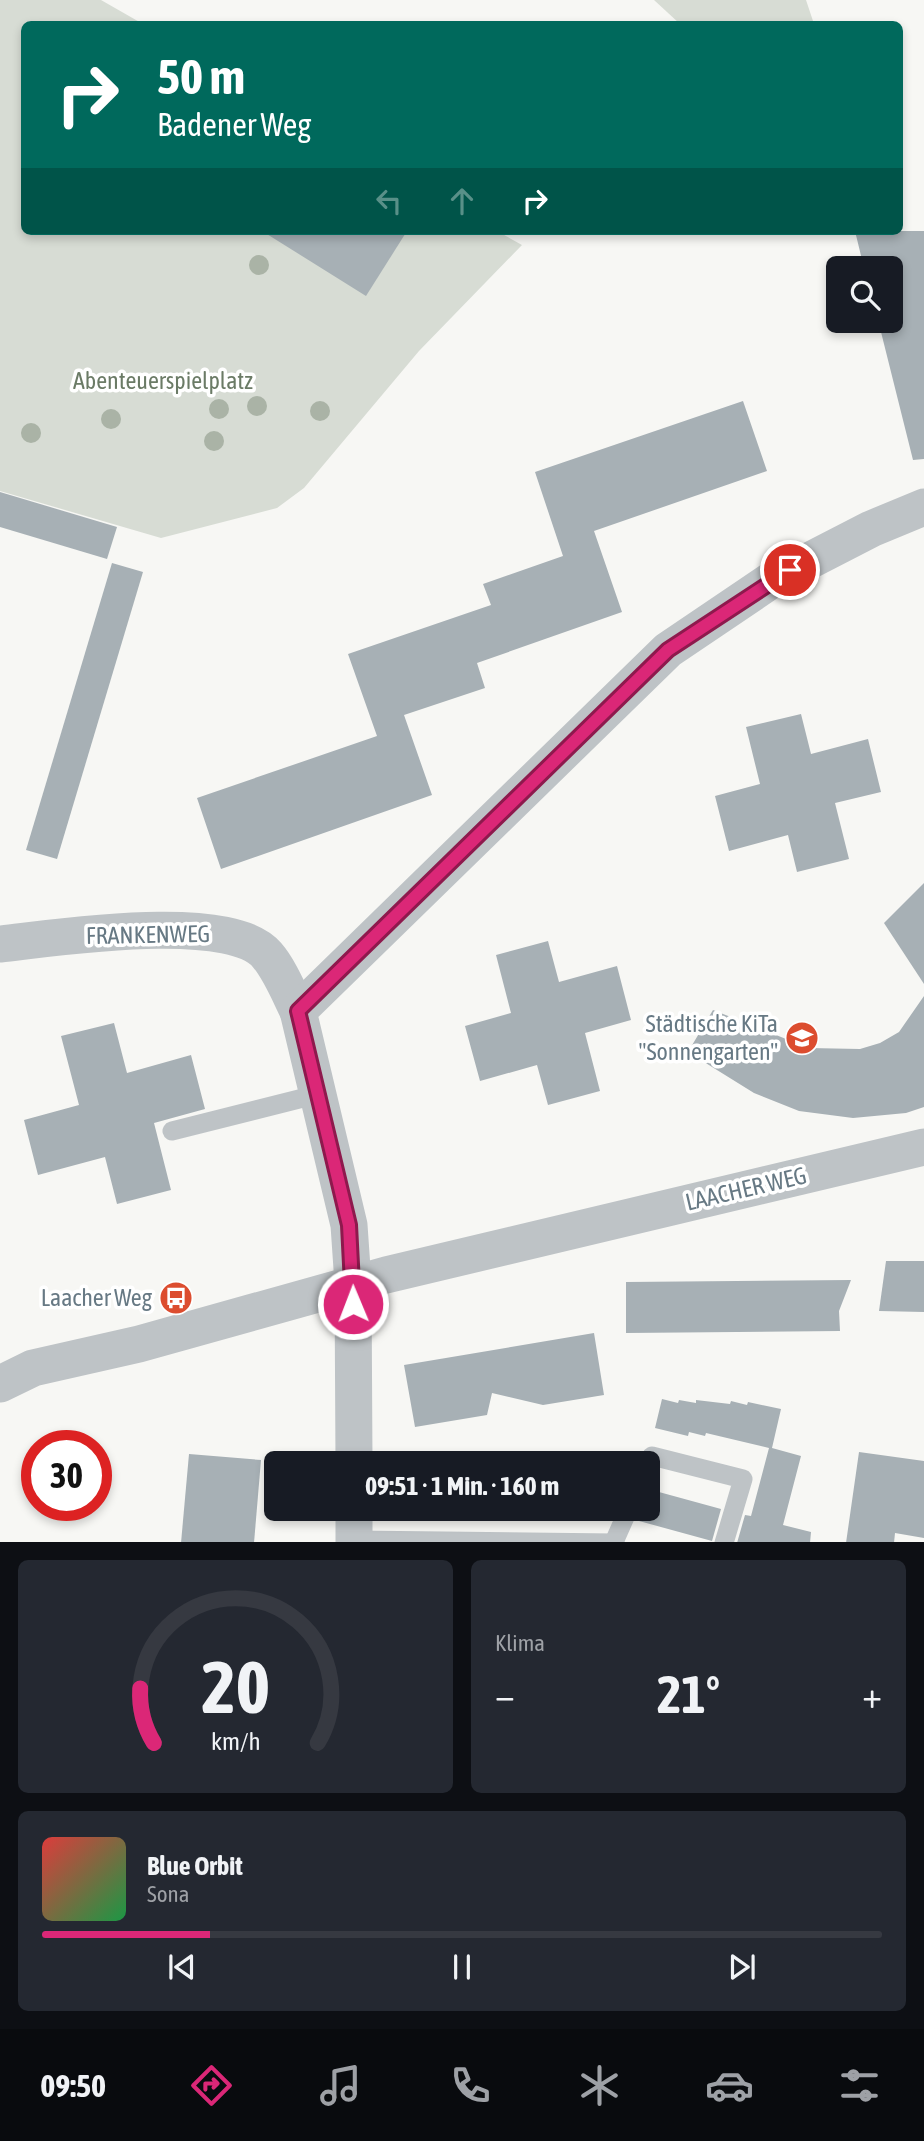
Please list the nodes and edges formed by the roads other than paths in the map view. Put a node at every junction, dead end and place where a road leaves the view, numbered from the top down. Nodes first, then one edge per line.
1 (924, 507) edge
2 (0, 944) edge
3 (298, 1011) junction
4 (319, 1094) junction
5 (172, 1131) dead end
6 (924, 1147) edge
7 (353, 1283) junction
8 (0, 1384) edge
9 (354, 1451) edge
10 (660, 1458) edge
11 (623, 1521) edge
12 (354, 1530) edge
13 (614, 1542) edge
14 (724, 1542) edge

1 - 3 street
2 - 3 street, FRANKENWEG
3 - 4 street, FRANKENWEG
4 - 5 lane
4 - 7 street, FRANKENWEG
6 - 7 street, LAACHER WEG
7 - 8 street, LAACHER WEG
7 - 9 street, FRANKENWEG
10 - 14 lane
11 - 13 lane
12 - 13 lane

